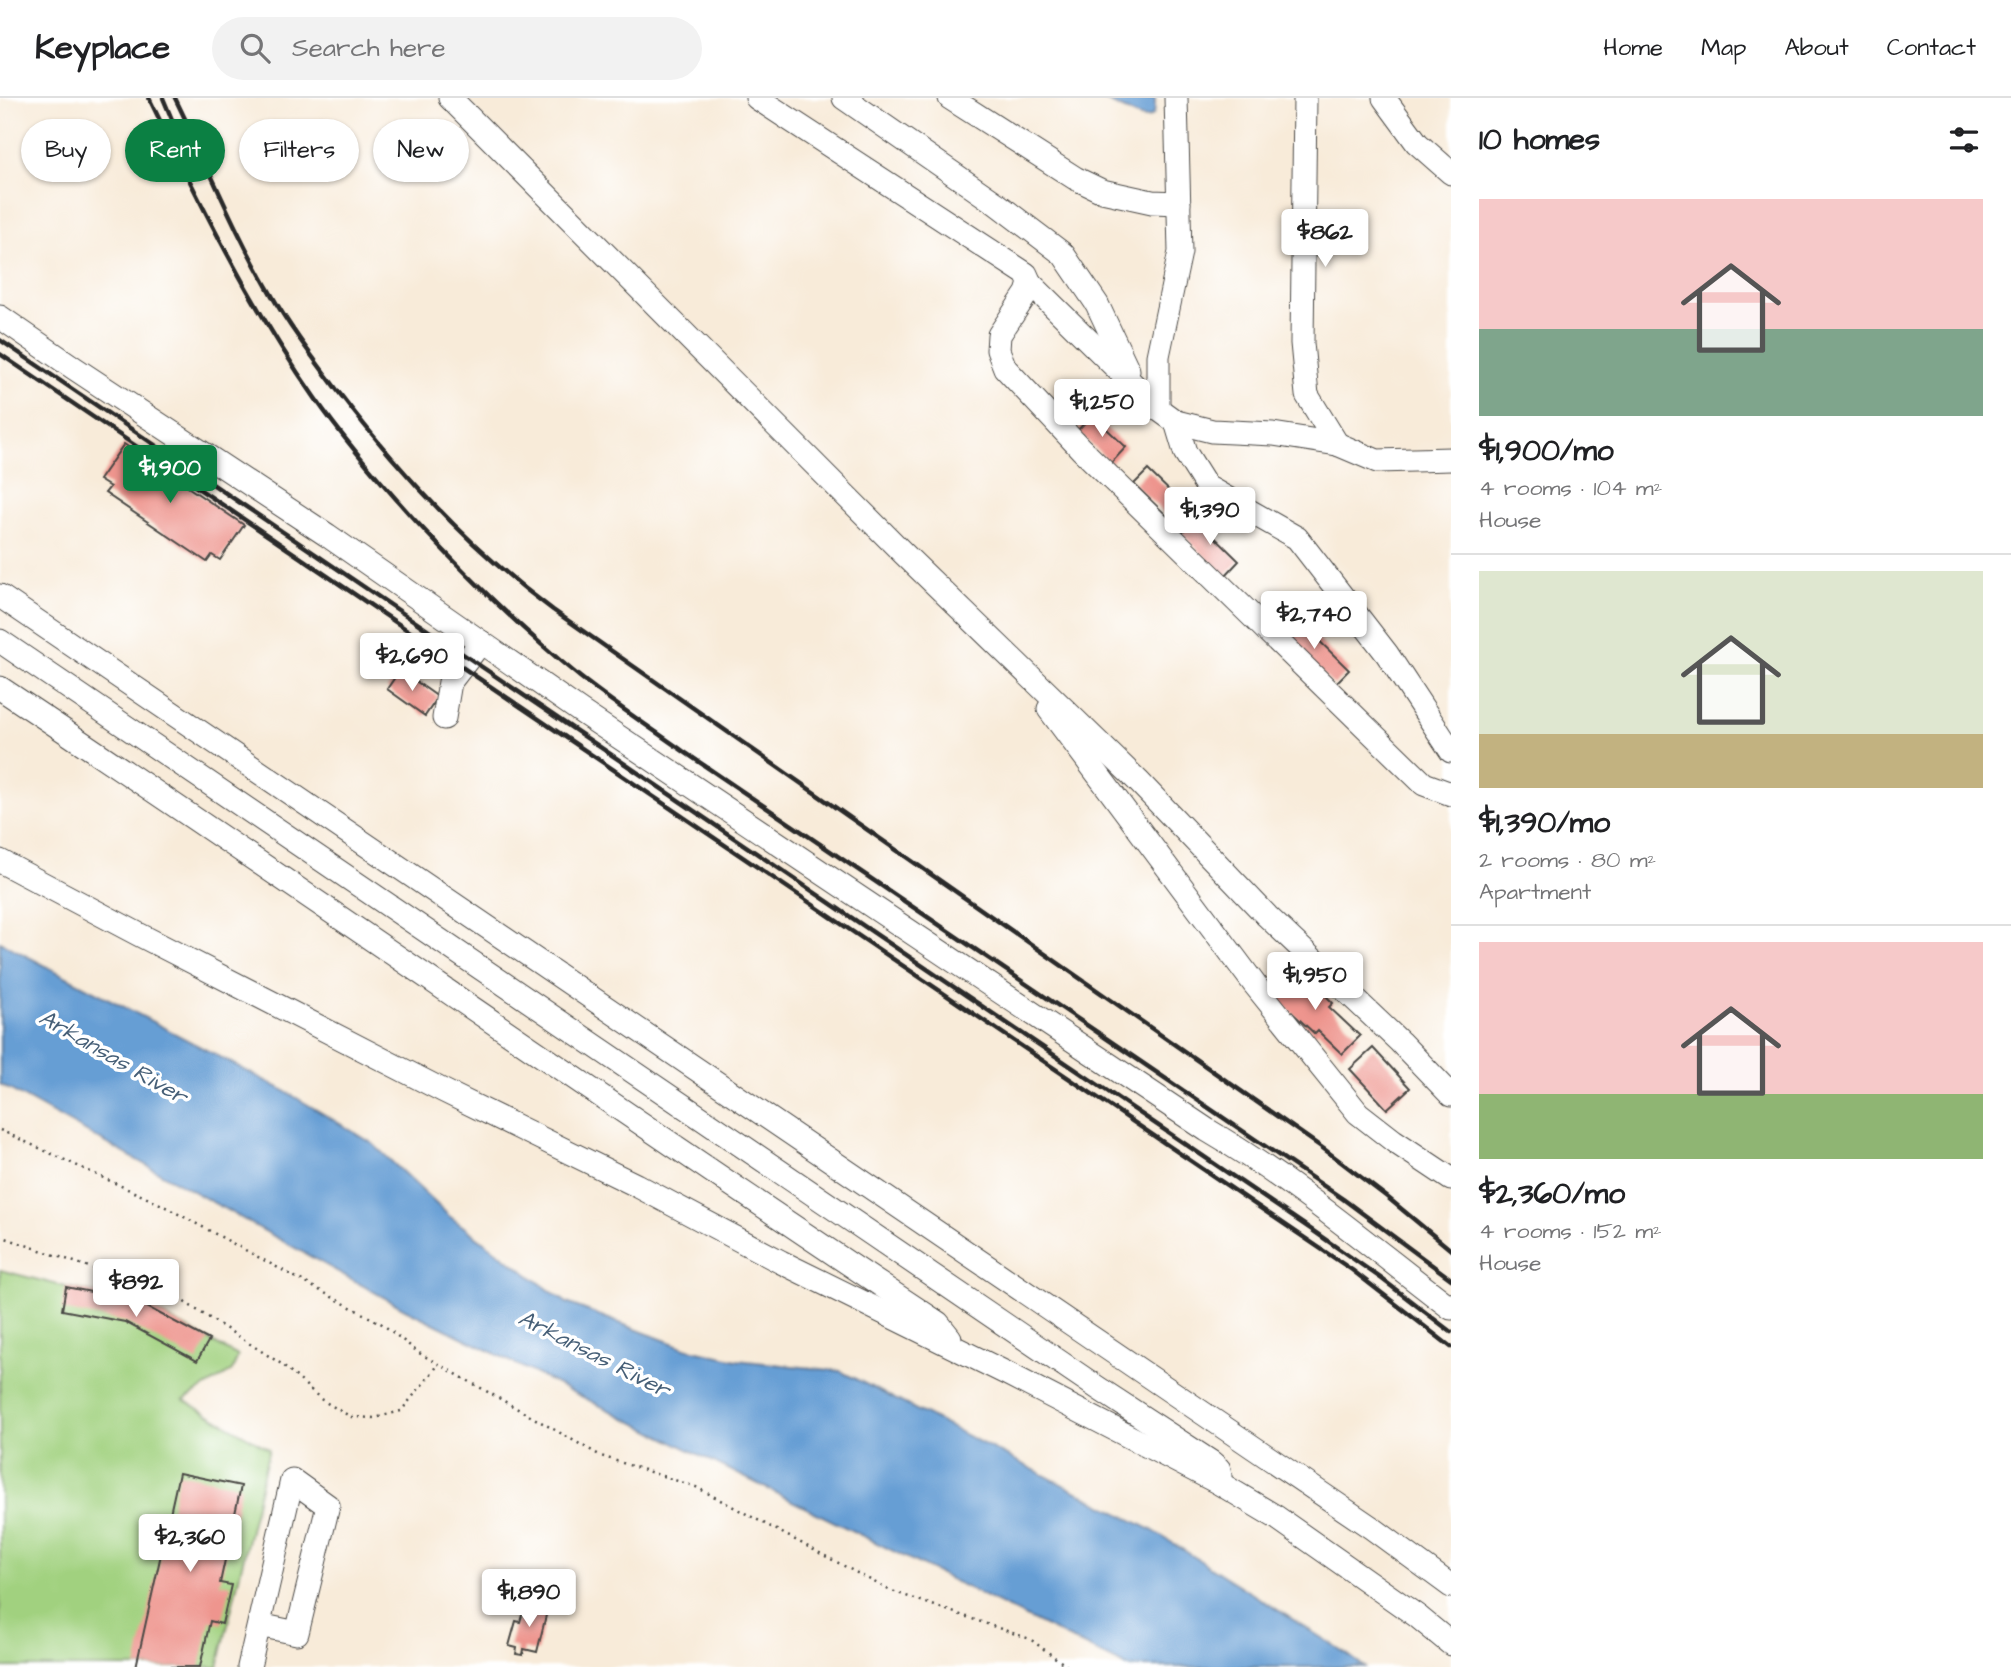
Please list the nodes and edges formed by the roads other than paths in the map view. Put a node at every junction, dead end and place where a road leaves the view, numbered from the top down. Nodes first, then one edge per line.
1 (450, 98) edge
2 (757, 98) edge
3 (844, 98) edge
4 (950, 98) edge
5 (1176, 98) edge
6 (1305, 98) edge
7 (1384, 98) edge
8 (1451, 173) edge
9 (1179, 202) junction
10 (1030, 283) junction
11 (0, 317) edge
12 (1137, 387) junction
13 (1167, 415) junction
14 (1337, 444) junction
15 (1451, 459) edge
16 (0, 596) edge
17 (0, 641) edge
18 (481, 642) junction
19 (1012, 658) junction
20 (0, 688) edge
21 (444, 718) dead end
22 (1451, 751) edge
23 (1451, 794) edge
24 (0, 861) edge
25 (1451, 1095) edge
26 (1451, 1179) edge
27 (1451, 1308) edge
28 (956, 1348) junction
29 (1219, 1483) junction
30 (1451, 1586) edge
31 (259, 1625) junction
32 (1451, 1644) edge
33 (249, 1667) edge

1 - 19 street
2 - 10 street
3 - 12 street
4 - 9 street
5 - 9 street
6 - 14 street
7 - 8 street
9 - 13 street
10 - 12 street
10 - 23 street
11 - 18 street
12 - 13 street
13 - 14 street
13 - 22 street
14 - 15 street
16 - 30 street
17 - 29 street
18 - 21 street
18 - 27 street
19 - 25 street
19 - 26 street
20 - 28 street
24 - 28 street
28 - 29 street
29 - 32 street
31 - 31 street
31 - 33 street

